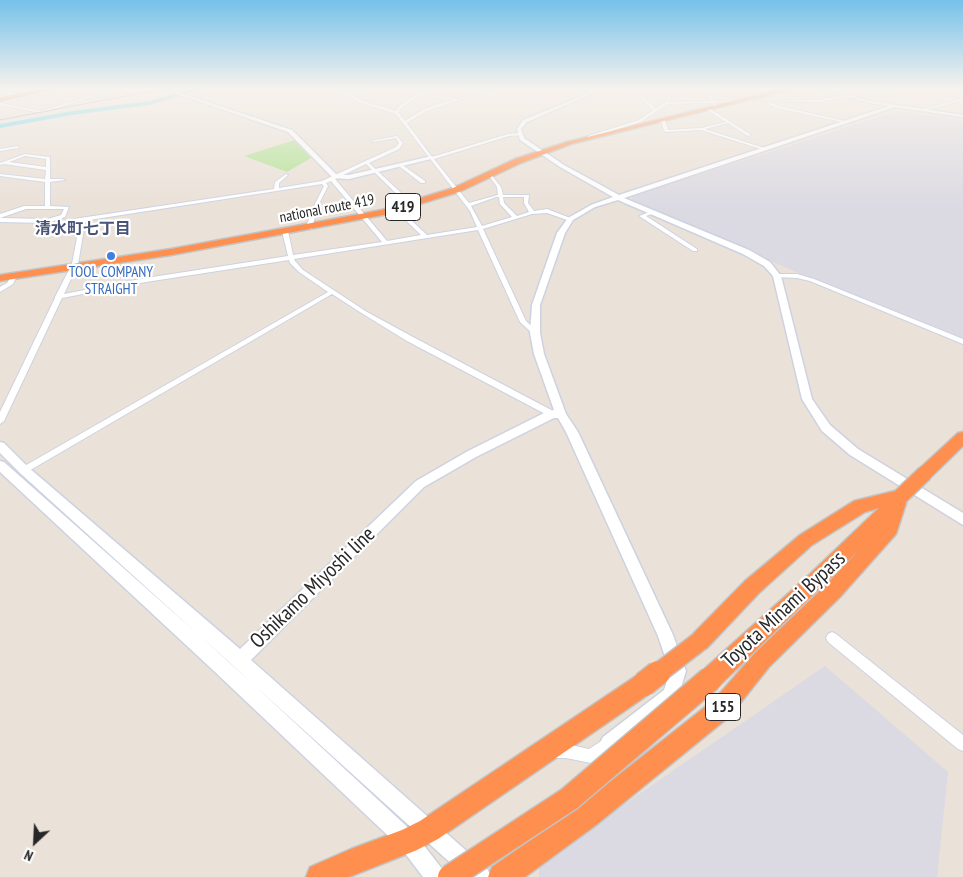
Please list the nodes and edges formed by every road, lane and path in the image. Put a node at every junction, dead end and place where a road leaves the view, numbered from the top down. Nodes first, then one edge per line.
1 (284, 129) edge
2 (410, 129) edge
3 (520, 129) edge
4 (619, 129) edge
5 (626, 129) edge
6 (665, 129) edge
7 (701, 129) joint
8 (740, 129) edge
9 (826, 129) edge
10 (677, 131) junction
11 (520, 134) junction
12 (749, 135) dead end
13 (679, 137) dead end
14 (589, 138) junction
15 (373, 141) dead end
16 (18, 146) dead end
17 (765, 149) junction
18 (0, 150) edge
19 (34, 152) dead end
20 (540, 152) junction
21 (25, 155) junction
22 (0, 157) edge
23 (432, 158) junction
24 (15, 159) junction
25 (366, 162) junction
26 (1, 164) edge
27 (401, 165) junction
28 (48, 169) junction
29 (375, 171) junction
30 (286, 174) dead end
31 (490, 174) junction
32 (1, 176) edge
33 (335, 178) junction
34 (63, 180) dead end
35 (48, 182) junction
36 (323, 182) junction
37 (423, 182) dead end
38 (276, 190) junction
39 (456, 190) junction
40 (501, 196) junction
41 (619, 198) junction
42 (411, 205) junction
43 (468, 205) junction
44 (47, 207) junction
45 (397, 209) junction
46 (654, 212) junction
47 (532, 213) junction
48 (0, 216) edge
49 (365, 216) junction
50 (516, 218) junction
51 (87, 219) junction
52 (570, 219) junction
53 (0, 220) edge
54 (311, 227) junction
55 (480, 228) junction
56 (285, 231) junction
57 (40, 232) dead end
58 (426, 237) junction
59 (386, 243) junction
60 (695, 250) dead end
61 (291, 256) junction
62 (73, 267) junction
63 (14, 276) junction
64 (777, 276) junction
65 (0, 278) edge
66 (0, 290) edge
67 (332, 292) junction
68 (58, 298) junction
69 (535, 333) junction
70 (963, 342) edge
71 (556, 414) junction
72 (0, 421) edge
73 (963, 437) edge
74 (0, 446) edge
75 (0, 465) edge
76 (24, 470) junction
77 (900, 497) junction
78 (963, 520) edge
79 (832, 638) dead end
80 (240, 660) junction
81 (609, 743) junction
82 (963, 744) edge
83 (544, 752) junction
84 (587, 816) junction
85 (429, 830) junction
86 (408, 841) junction
87 (320, 877) edge
88 (436, 877) edge
89 (450, 877) edge
90 (481, 877) edge
91 (502, 877) edge

1 - 33 street
2 - 23 street
3 - 11 street
4 - 14 street
5 - 14 highway, national route 419 / 419
6 - 10 street
7 - 10 street
7 - 17 street
8 - 12 street
9 - 17 street
10 - 13 street
11 - 20 street
11 - 23 street
14 - 20 highway, national route 419 / 419
15 - 25 street
16 - 18 street
17 - 41 street
19 - 21 street
20 - 31 highway, national route 419 / 419
20 - 41 street
21 - 24 street
21 - 28 street
22 - 24 street
23 - 27 street
23 - 39 street
24 - 26 street
25 - 29 street
25 - 33 street
26 - 28 street
27 - 29 street
27 - 37 street
28 - 35 street
29 - 33 street
29 - 42 street
30 - 38 street
31 - 39 highway, national route 419 / 419
31 - 40 street
32 - 35 street
33 - 36 street
33 - 49 street
34 - 35 street
35 - 44 street
36 - 38 street
36 - 54 street
38 - 51 street
39 - 42 highway, national route 419 / 419
39 - 43 street
40 - 43 street
40 - 47 street
40 - 50 street
41 - 46 street
41 - 52 street
42 - 45 highway, national route 419 / 419
43 - 55 street
44 - 48 street
44 - 53 street
45 - 49 highway, national route 419 / 419
45 - 58 street
46 - 60 street
46 - 64 street
47 - 50 street
47 - 52 street
49 - 54 highway, national route 419 / 419
49 - 59 street
50 - 55 street
51 - 57 street
51 - 62 street
52 - 69 street
54 - 56 highway, national route 419 / 419
55 - 58 street
55 - 69 street
56 - 61 street
56 - 62 highway, national route 419 / 419
58 - 59 street
59 - 61 street
61 - 67 street
61 - 68 street
62 - 63 highway, national route 419 / 419
62 - 68 street
63 - 65 highway, national route 419 / 419
63 - 66 street
64 - 70 street
64 - 78 street
67 - 71 street
67 - 76 street
68 - 72 street
69 - 71 street
71 - 80 street, Oshikamo Miyoshi line
71 - 81 street
73 - 77 highway, Toyota Minami Bypass / 155, bridge
74 - 76 street
75 - 86 street
76 - 80 street
77 - 83 highway, bridge
77 - 84 highway, 155
77 - 89 highway, Toyota Minami Bypass / 155, bridge
79 - 82 street
80 - 85 street, Oshikamo Miyoshi line
81 - 83 street
81 - 84 street
83 - 85 highway
84 - 91 highway, 155
85 - 86 highway
85 - 90 street, Oshikamo Miyoshi line
86 - 87 highway
86 - 88 street

